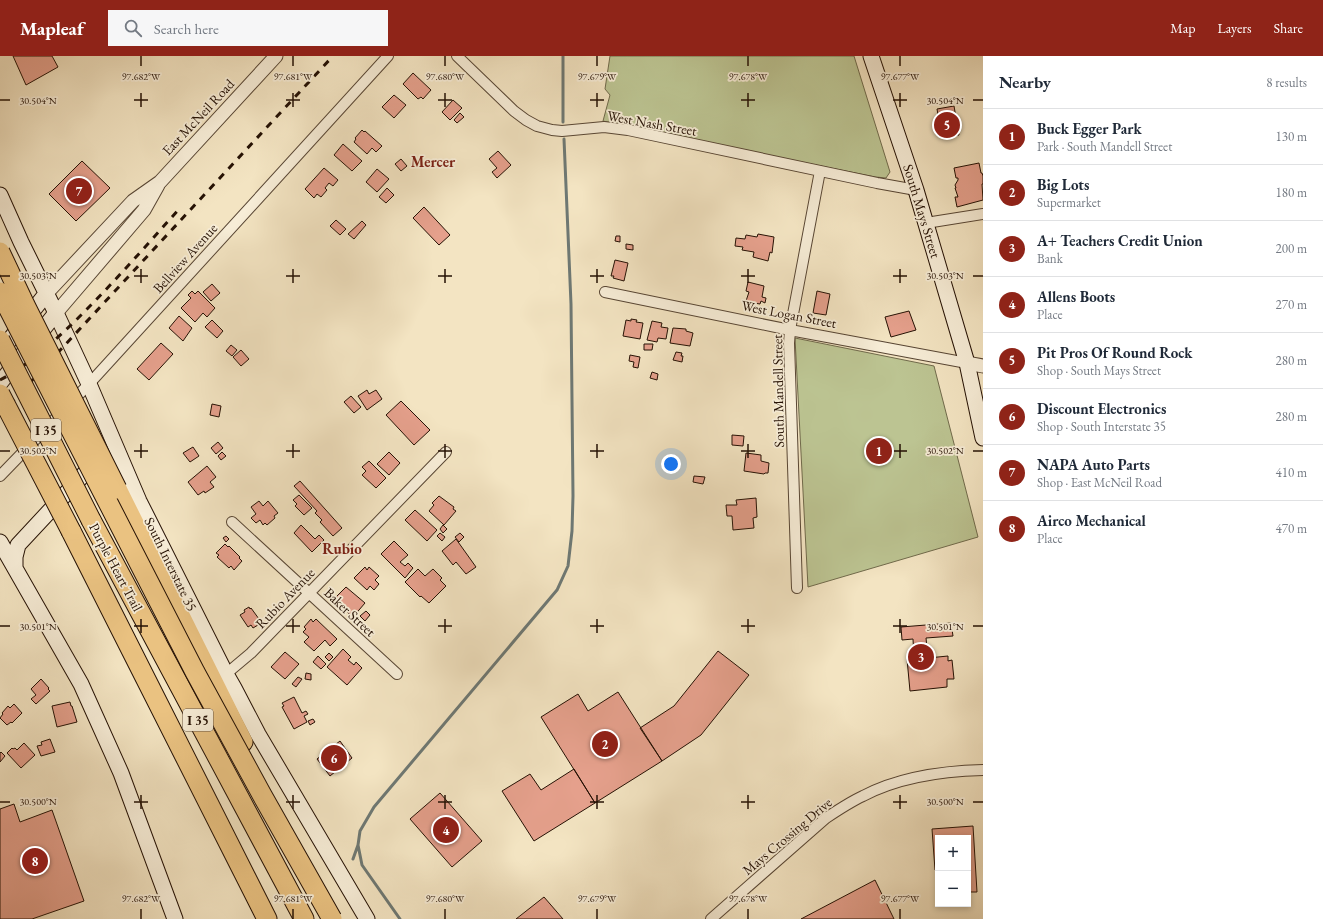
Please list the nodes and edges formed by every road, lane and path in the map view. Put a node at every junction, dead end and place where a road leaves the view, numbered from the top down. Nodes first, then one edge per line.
1 (276, 56) edge
2 (388, 56) edge
3 (456, 56) edge
4 (871, 56) edge
5 (820, 171) junction
6 (160, 182) junction
7 (916, 190) junction
8 (0, 195) edge
9 (983, 214) edge
10 (926, 223) junction
11 (21, 242) junction
12 (0, 252) edge
13 (605, 292) dead end
14 (0, 293) edge
15 (46, 294) junction
16 (56, 313) junction
17 (790, 330) junction
18 (0, 340) edge
19 (0, 352) edge
20 (967, 363) junction
21 (983, 366) edge
22 (0, 383) edge
23 (89, 384) junction
24 (0, 394) edge
25 (983, 438) edge
26 (446, 452) dead end
27 (0, 476) edge
28 (139, 501) junction
29 (232, 522) dead end
30 (0, 542) edge
31 (15, 568) junction
32 (797, 588) dead end
33 (309, 593) junction
34 (226, 674) junction
35 (397, 674) dead end
36 (983, 770) edge
37 (175, 919) edge
38 (267, 919) edge
39 (304, 919) edge
40 (322, 919) edge
41 (332, 919) edge
42 (367, 919) edge
43 (711, 919) edge

1 - 6 street, East McNeil Road
2 - 23 street, Bellview Avenue
3 - 5 street, West Nash Street
4 - 7 main road, South Mays Street
5 - 7 street, West Nash Street
5 - 17 street, South Mandell Street
6 - 15 street, East McNeil Road
6 - 16 street, East McNeil Road
7 - 10 main road, South Mays Street
8 - 11 main road, South Interstate 35
9 - 10 street
10 - 20 main road, South Mays Street
11 - 14 main road
11 - 15 main road, South Interstate 35
12 - 40 highway, bridge
13 - 17 street, West Logan Street
14 - 41 highway, bridge
15 - 16 main road, South Interstate 35
15 - 19 main road
16 - 22 main road
16 - 23 main road, South Interstate 35
17 - 20 street, West Logan Street
17 - 32 street, South Mandell Street
18 - 39 highway, Purple Heart Trail / I 35, bridge
20 - 21 street
20 - 25 main road, South Mays Street
23 - 27 street, Bellview Avenue
23 - 28 main road, South Interstate 35
24 - 38 highway, Purple Heart Trail / I 35, bridge
26 - 33 street, Rubio Avenue
28 - 31 main road
28 - 34 main road, South Interstate 35
29 - 33 street, Baker Street
30 - 31 main road
31 - 37 main road
33 - 34 street, Rubio Avenue
33 - 35 street, Baker Street
34 - 42 main road, South Interstate 35
36 - 43 street, Mays Crossing Drive

